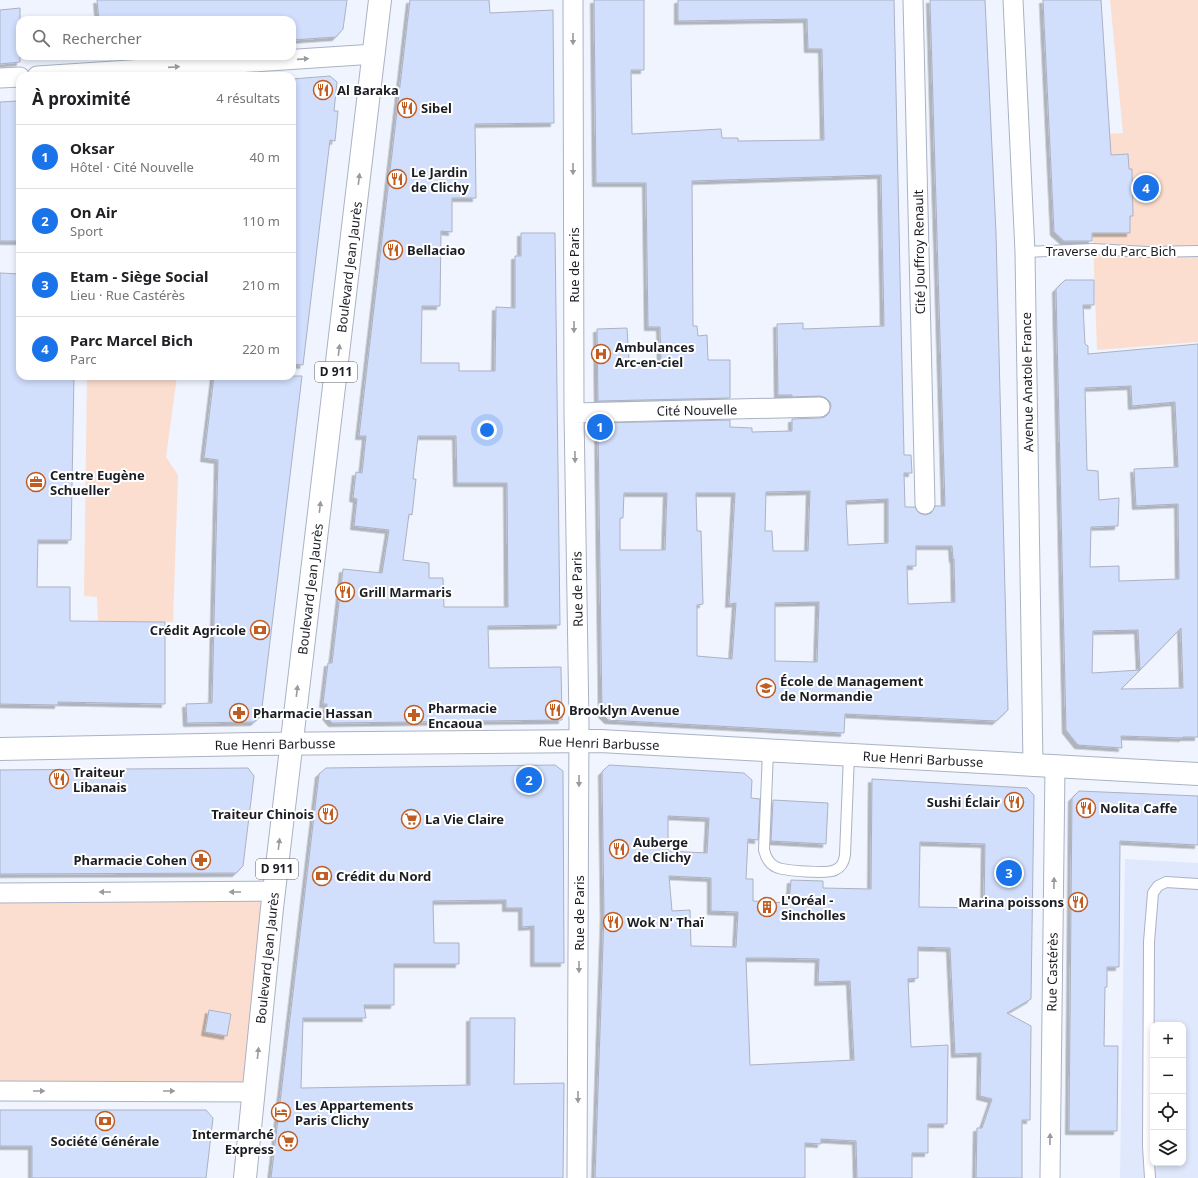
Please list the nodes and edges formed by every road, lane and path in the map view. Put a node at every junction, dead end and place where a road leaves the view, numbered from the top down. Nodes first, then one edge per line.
1 (380, 0) edge
2 (573, 0) edge
3 (913, 0) edge
4 (1013, 0) edge
5 (374, 54) junction
6 (296, 59) edge
7 (282, 60) edge
8 (98, 72) edge
9 (16, 77) edge
10 (0, 78) edge
11 (1198, 251) edge
12 (1024, 252) junction
13 (820, 407) dead end
14 (574, 413) junction
15 (925, 504) dead end
16 (579, 742) junction
17 (291, 744) junction
18 (0, 749) edge
19 (768, 751) junction
20 (849, 755) junction
21 (1033, 764) junction
22 (1055, 766) junction
23 (1198, 774) edge
24 (1198, 884) edge
25 (274, 891) junction
26 (0, 893) edge
27 (0, 1091) edge
28 (254, 1092) junction
29 (245, 1178) edge
30 (577, 1178) edge
31 (1050, 1178) edge
32 (1150, 1178) edge

1 - 5 main road, Boulevard Jean Jaurès / D 911
2 -> 14 street, Rue de Paris
3 - 15 street, Cité Jouffroy Renault
4 - 12 street, Avenue Anatole France
6 -> 5 street
17 -> 5 main road, Boulevard Jean Jaurès / D 911
8 -> 7 street
9 - 10 street
11 - 12 lane, Traverse du Parc Bich
12 - 21 street, Avenue Anatole France
13 - 14 street, Cité Nouvelle
14 -> 16 street, Rue de Paris
16 - 17 main road, Rue Henri Barbusse
16 - 19 main road, Rue Henri Barbusse
16 -> 30 street, Rue de Paris
17 - 18 main road, Rue Henri Barbusse
25 -> 17 main road, Boulevard Jean Jaurès / D 911
19 - 20 main road, Rue Henri Barbusse
19 - 20 lane
20 - 21 main road, Rue Henri Barbusse
21 - 22 main road, Rue Henri Barbusse
22 - 23 main road, Rue Henri Barbusse
31 -> 22 street, Rue Castérès
24 - 32 lane
25 -> 26 street
28 -> 25 main road, Boulevard Jean Jaurès / D 911
27 -> 28 street
28 - 29 main road, Boulevard Jean Jaurès / D 911

